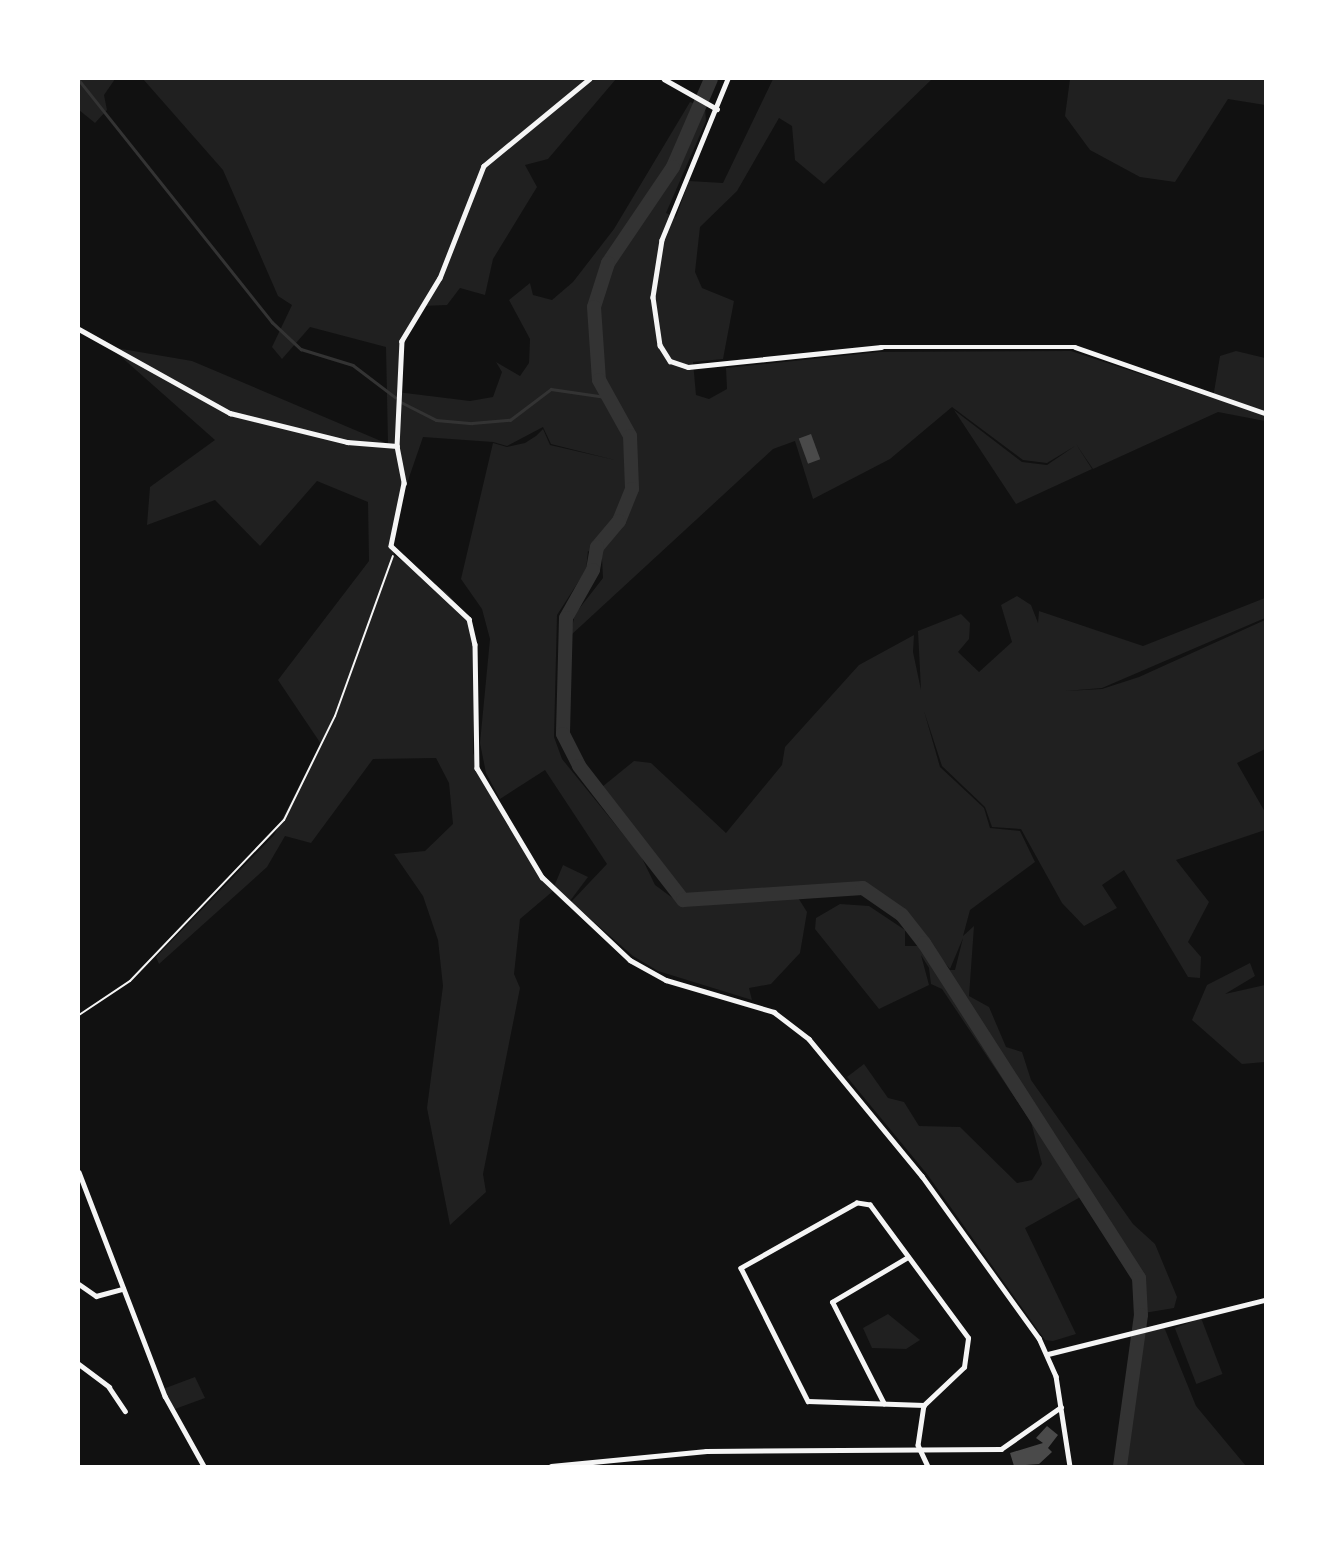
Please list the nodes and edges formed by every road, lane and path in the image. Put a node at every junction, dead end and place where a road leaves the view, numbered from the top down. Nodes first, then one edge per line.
1 (590, 79) edge
2 (664, 79) edge
3 (729, 79) edge
4 (717, 109) junction
5 (79, 328) edge
6 (1265, 413) edge
7 (397, 446) junction
8 (394, 555) junction
9 (79, 1015) edge
10 (79, 1172) edge
11 (908, 1257) junction
12 (79, 1284) edge
13 (123, 1289) junction
14 (1265, 1300) edge
15 (1048, 1354) junction
16 (79, 1364) edge
17 (884, 1404) junction
18 (924, 1405) junction
19 (1061, 1407) junction
20 (125, 1411) dead end
21 (919, 1452) junction
22 (204, 1466) edge
23 (551, 1466) edge
24 (928, 1466) edge
25 (1070, 1466) edge

1 - 7 street
2 - 4 street
3 - 4 street
4 - 6 street
5 - 7 street
7 - 8 street
8 - 9 path
8 - 15 street
10 - 13 street
11 - 17 street
11 - 17 street
11 - 18 street
12 - 13 street
13 - 22 street
14 - 15 street
15 - 19 street
16 - 20 street
17 - 18 street
18 - 21 street
19 - 21 street
19 - 25 street
21 - 23 street
21 - 24 street

